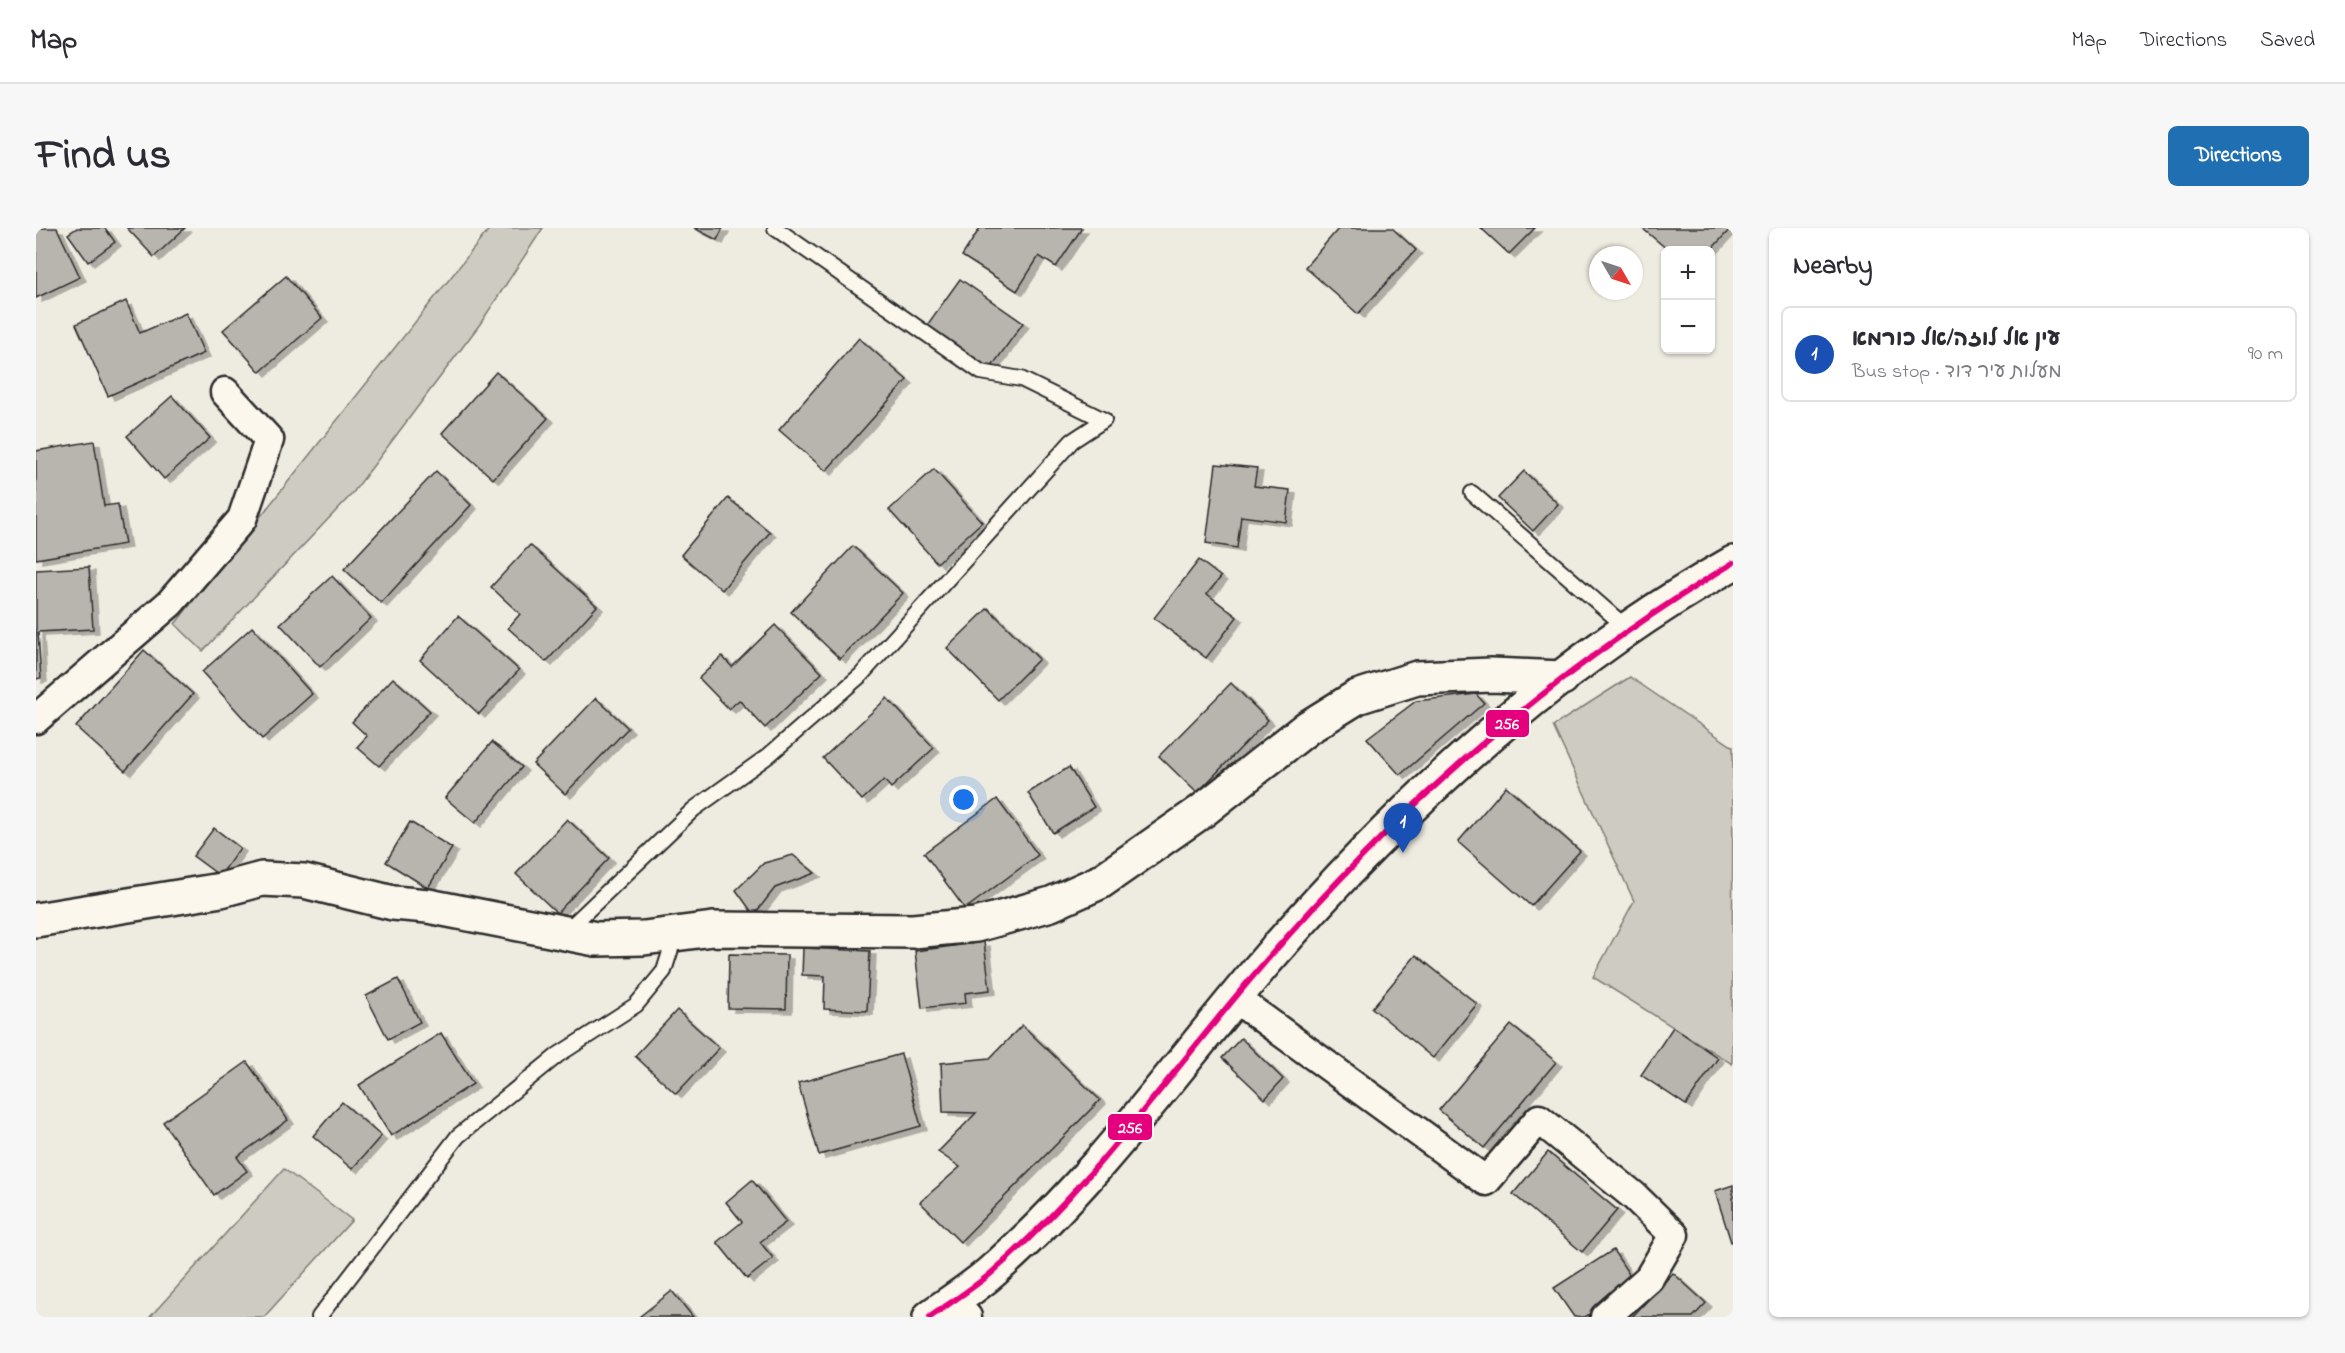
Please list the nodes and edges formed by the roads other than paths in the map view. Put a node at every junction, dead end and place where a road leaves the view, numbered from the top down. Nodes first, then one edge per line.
1 (776, 228) edge
2 (225, 392) dead end
3 (1472, 493) dead end
4 (1733, 563) edge
5 (1628, 629) junction
6 (1562, 678) junction
7 (36, 719) edge
8 (36, 920) edge
9 (563, 933) junction
10 (676, 934) junction
11 (1236, 999) junction
12 (950, 1312) edge
13 (319, 1317) edge
14 (1605, 1317) edge

1 - 9 lane
2 - 7 street
3 - 5 lane
4 - 5 street
5 - 6 street
6 - 10 street
6 - 11 street
8 - 9 street
9 - 10 street
10 - 13 lane
11 - 12 street
11 - 14 street

